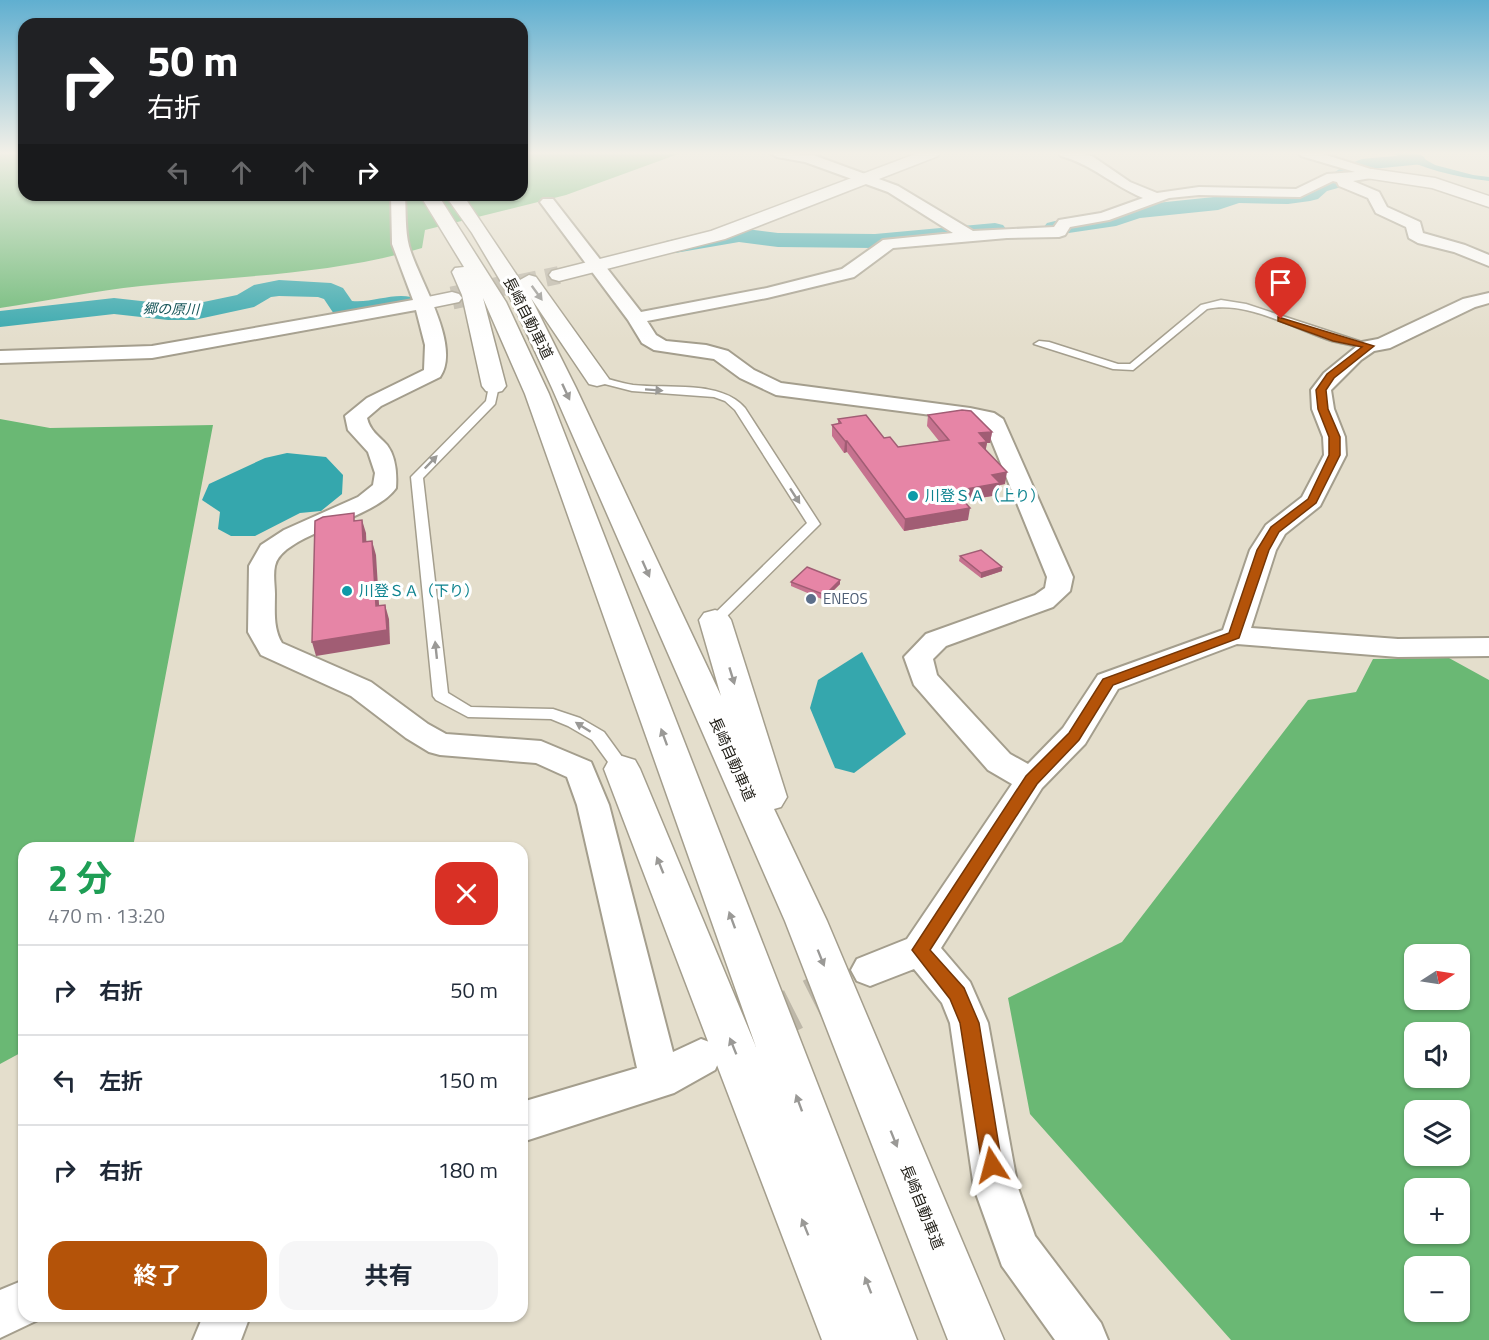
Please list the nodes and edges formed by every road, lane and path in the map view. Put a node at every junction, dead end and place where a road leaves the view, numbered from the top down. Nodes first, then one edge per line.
1 (399, 216) edge
2 (452, 216) edge
3 (461, 216) edge
4 (468, 216) edge
5 (559, 216) edge
6 (770, 216) edge
7 (938, 216) edge
8 (1105, 216) edge
9 (1393, 216) edge
10 (967, 233) junction
11 (457, 237) junction
12 (1489, 261) edge
13 (598, 266) junction
14 (559, 275) tunnel mouth
15 (1489, 298) edge
16 (439, 301) junction
17 (636, 318) junction
18 (1039, 344) dead end
19 (1369, 346) junction
20 (0, 357) edge
21 (597, 379) joint
22 (494, 386) joint
23 (715, 620) joint
24 (1235, 635) junction
25 (1489, 647) edge
26 (622, 769) joint
27 (1031, 780) junction
28 (806, 921) junction
29 (920, 950) junction
30 (870, 970) tunnel mouth
31 (701, 1058) dead end
32 (660, 1080) junction
33 (528, 1120) edge
34 (18, 1306) edge
35 (0, 1315) edge
36 (224, 1322) edge
37 (217, 1340) edge
38 (850, 1340) edge
39 (889, 1340) edge
40 (976, 1340) edge
41 (1084, 1340) edge

1 - 16 street
2 - 11 main road, 長崎自動車道
3 -> 28 main road, 長崎自動車道
4 -> 21 main road
5 - 13 street
6 - 13 main road
7 - 10 street
8 - 10 street
9 - 12 street
10 - 17 street
11 - 22 main road
39 -> 11 main road, 長崎自動車道
13 - 14 main road
13 - 17 street
15 - 19 street
16 - 20 street
16 - 32 street
17 - 27 street
18 - 19 lane
19 - 24 street
21 -> 23 lane
26 -> 22 lane
23 -> 28 main road
24 - 25 street
24 - 27 street
38 -> 26 main road
27 - 29 street
28 -> 40 main road, 長崎自動車道
29 - 30 street
29 - 41 street
31 - 32 street
32 - 33 street
34 - 35 street
36 - 37 street

